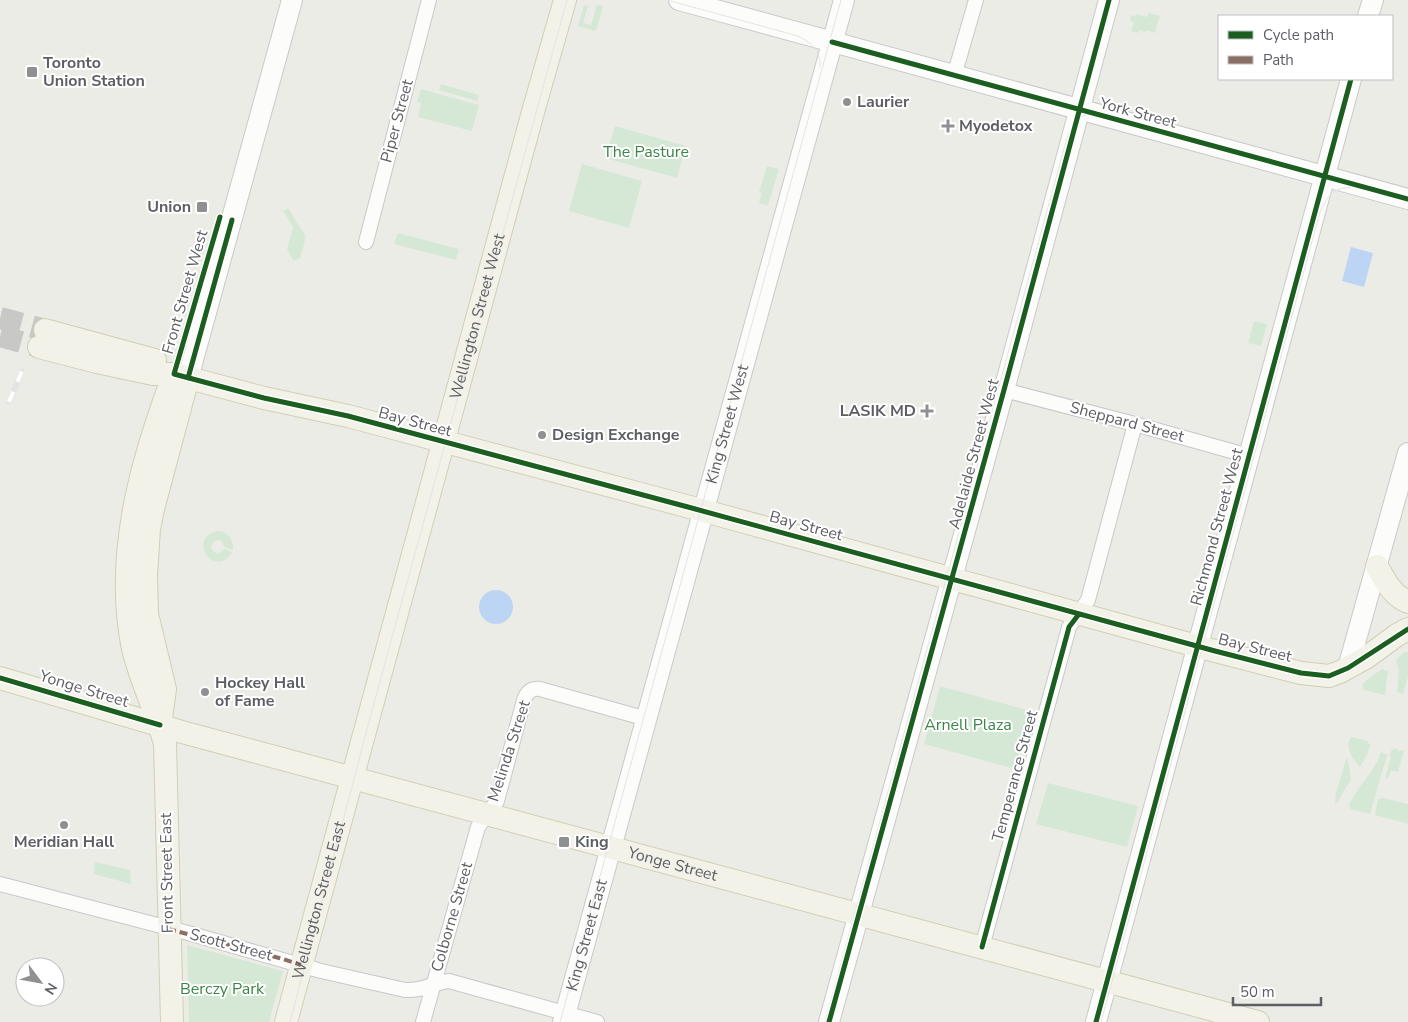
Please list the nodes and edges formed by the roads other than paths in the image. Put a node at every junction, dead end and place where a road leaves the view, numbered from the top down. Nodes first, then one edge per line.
1 (429, 0) edge
2 (565, 0) edge
3 (678, 0) edge
4 (844, 0) edge
5 (976, 0) edge
6 (1109, 0) edge
7 (1372, 0) edge
8 (285, 1) edge
9 (1368, 15) edge
10 (832, 42) junction
11 (954, 76) junction
12 (1351, 80) edge
13 (1080, 110) junction
14 (1324, 176) junction
15 (1408, 199) edge
16 (366, 242) dead end
17 (42, 338) tunnel mouth
18 (181, 376) junction
19 (1004, 390) junction
20 (1135, 424) junction
21 (443, 442) junction
22 (1408, 453) edge
23 (1249, 456) junction
24 (704, 511) junction
25 (1377, 566) junction
26 (952, 579) junction
27 (1408, 602) edge
28 (1078, 614) junction
29 (1408, 629) edge
30 (1198, 646) junction
31 (1348, 668) junction
32 (0, 678) edge
33 (647, 719) junction
34 (160, 725) junction
35 (352, 777) junction
36 (486, 814) junction
37 (611, 848) junction
38 (0, 884) edge
39 (859, 914) junction
40 (168, 928) junction
41 (982, 947) junction
42 (301, 965) junction
43 (1108, 981) junction
44 (433, 986) junction
45 (564, 1018) edge
46 (172, 1022) edge
47 (286, 1022) edge
48 (423, 1022) edge
49 (597, 1022) edge
50 (829, 1022) edge
51 (1096, 1022) edge
52 (1258, 1022) edge

1 - 16 street, Piper Street
2 - 21 main road, Wellington Street West
3 - 10 main road, York Street
4 - 10 main road, King Street West
5 - 11 street
6 - 13 main road, Adelaide Street West
7 - 9 main road
8 - 18 main road, Front Street West
10 - 11 main road, York Street
10 - 24 main road, King Street West
11 - 13 main road, York Street
12 - 14 main road, Richmond Street West
13 - 14 main road, York Street
13 - 19 main road, Adelaide Street West
14 - 15 main road, York Street
14 - 23 main road, Richmond Street West
17 - 18 main road, Bay Street
18 - 21 main road, Bay Street
18 - 34 main road, Front Street West
19 - 20 street, Sheppard Street
19 - 26 main road, Adelaide Street West
20 - 23 street, Sheppard Street
20 - 28 street, Temperance Street
21 - 24 main road, Bay Street
21 - 35 main road, Wellington Street West
22 - 25 main road
23 - 30 main road, Richmond Street West
24 - 26 main road, Bay Street
24 - 33 main road, King Street West
25 - 27 main road
25 - 31 main road
26 - 28 main road, Bay Street
26 - 39 main road, Adelaide Street West
28 - 30 main road, Bay Street
28 - 41 street, Temperance Street
29 - 31 main road, Bay Street
30 - 31 main road, Bay Street
30 - 43 main road, Richmond Street West
32 - 34 main road, Yonge Street
33 - 36 street, Melinda Street
33 - 37 main road, King Street West
34 - 35 main road, Yonge Street
34 - 40 main road, Front Street East
35 - 36 main road, Yonge Street
35 - 42 main road, Wellington Street East
36 - 37 main road, Yonge Street
36 - 44 street, Colborne Street
37 - 39 main road, Yonge Street
37 - 45 main road, King Street East
38 - 40 street, Scott Street
39 - 41 main road, Yonge Street
39 - 50 main road, Adelaide Street West
40 - 42 street, Scott Street
40 - 46 main road, Front Street East
41 - 43 main road, Yonge Street
42 - 44 street, Scott Street
42 - 47 main road, Wellington Street East
43 - 51 main road, Richmond Street West
43 - 52 main road, Yonge Street
44 - 45 street, Scott Street
44 - 48 street, Colborne Street
45 - 49 street, Scott Street

